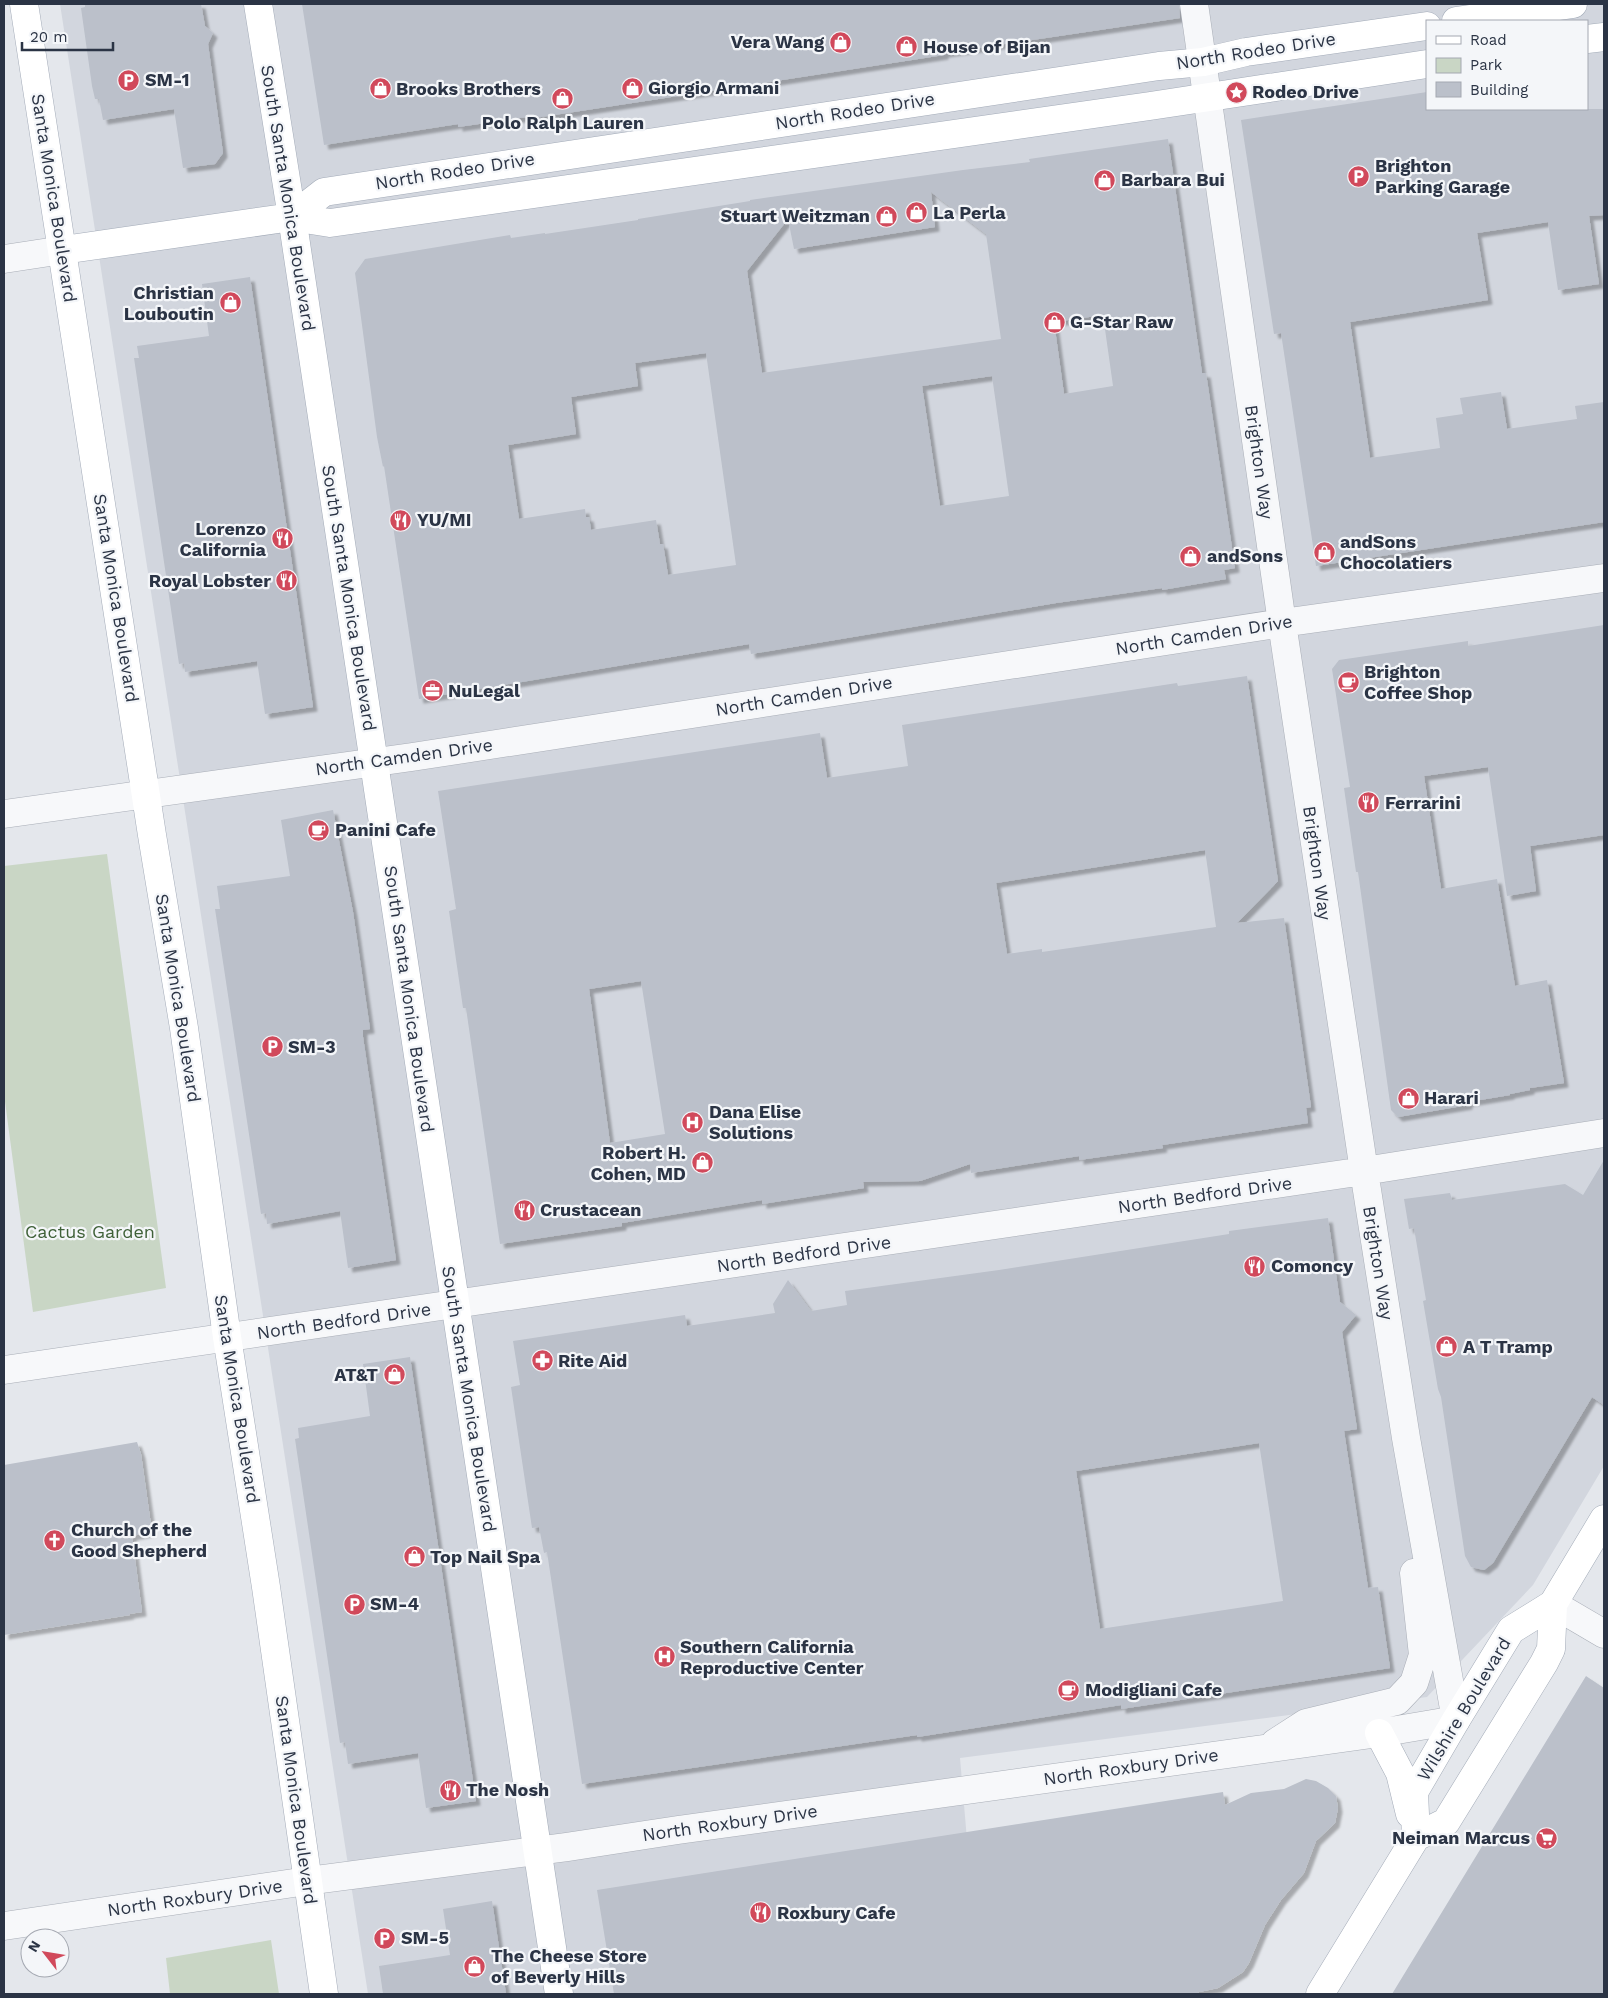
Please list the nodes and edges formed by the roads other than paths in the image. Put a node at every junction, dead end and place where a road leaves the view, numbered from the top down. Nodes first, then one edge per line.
1 (24, 4) edge
2 (258, 4) edge
3 (1194, 4) edge
4 (1573, 4) edge
5 (1463, 20) edge
6 (1426, 26) edge
7 (1604, 37) edge
8 (1588, 40) edge
9 (1203, 62) junction
10 (1426, 64) edge
11 (1207, 97) junction
12 (292, 217) junction
13 (63, 250) junction
14 (4, 259) edge
15 (1604, 578) edge
16 (1282, 623) junction
17 (374, 762) junction
18 (146, 793) junction
19 (4, 814) edge
20 (1604, 1133) edge
21 (1364, 1171) junction
22 (455, 1305) junction
23 (227, 1337) junction
24 (4, 1370) edge
25 (1408, 1445) junction
26 (1604, 1520) edge
27 (1553, 1604) junction
28 (1604, 1634) edge
29 (1456, 1720) junction
30 (1379, 1733) junction
31 (1268, 1748) junction
32 (1416, 1837) junction
33 (537, 1850) junction
34 (307, 1881) junction
35 (4, 1926) edge
36 (324, 1994) edge
37 (559, 1994) edge
38 (1320, 1994) edge

1 - 13 main road, Santa Monica Boulevard
2 - 12 main road, South Santa Monica Boulevard
3 - 9 street, Brighton Way
4 - 5 main road
6 - 9 main road, North Rodeo Drive
7 - 8 main road
9 - 11 street, Brighton Way
9 - 12 main road, North Rodeo Drive
10 - 11 main road, North Rodeo Drive
11 - 12 main road, North Rodeo Drive
11 - 16 street, Brighton Way
12 - 13 main road, North Rodeo Drive
12 - 17 main road, South Santa Monica Boulevard
13 - 14 street, North Rodeo Drive
13 - 18 main road, Santa Monica Boulevard
15 - 16 street, North Camden Drive
16 - 17 street, North Camden Drive
16 - 21 street, Brighton Way
17 - 18 street, North Camden Drive
17 - 22 main road, South Santa Monica Boulevard
18 - 19 street, North Camden Drive
18 - 23 main road, Santa Monica Boulevard
20 - 21 street, North Bedford Drive
21 - 22 street, North Bedford Drive
21 - 25 street, Brighton Way
22 - 23 street, North Bedford Drive
22 - 33 main road, South Santa Monica Boulevard
23 - 24 street, North Bedford Drive
23 - 34 main road, Santa Monica Boulevard
25 - 29 street, Brighton Way
25 - 31 street
26 - 27 main road, Wilshire Boulevard
27 - 28 street
27 - 29 main road, Wilshire Boulevard
27 - 32 main road, Wilshire Boulevard
29 - 30 street, North Roxbury Drive
29 - 32 main road, Wilshire Boulevard
30 - 31 street, North Roxbury Drive
30 - 32 main road
31 - 33 street, North Roxbury Drive
32 - 38 main road
33 - 34 street, North Roxbury Drive
33 - 37 main road, South Santa Monica Boulevard
34 - 35 street, North Roxbury Drive
34 - 36 main road, Santa Monica Boulevard

